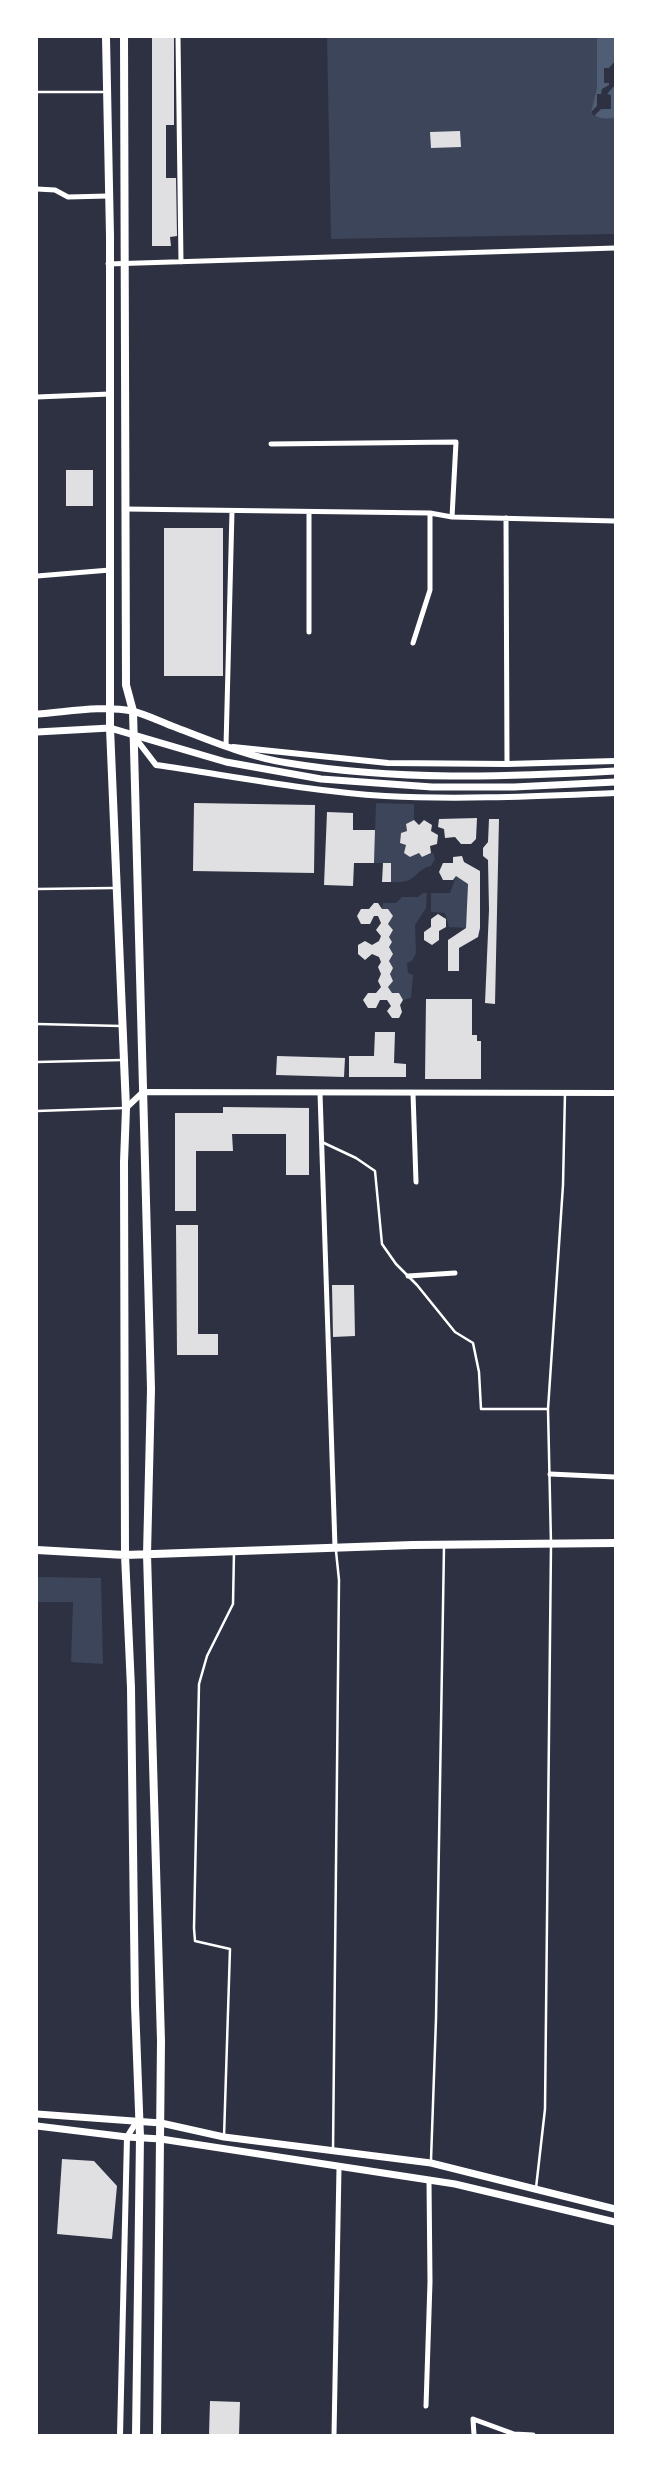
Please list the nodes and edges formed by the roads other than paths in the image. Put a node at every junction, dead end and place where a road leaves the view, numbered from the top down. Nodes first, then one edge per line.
1 (106, 37) edge
2 (124, 37) edge
3 (178, 37) edge
4 (37, 92) edge
5 (106, 92) junction
6 (37, 189) edge
7 (108, 196) junction
8 (615, 248) edge
9 (125, 262) junction
10 (181, 262) junction
11 (108, 264) junction
12 (110, 394) junction
13 (37, 397) edge
14 (271, 444) dead end
15 (125, 509) junction
16 (232, 511) junction
17 (309, 513) junction
18 (430, 513) junction
19 (452, 517) junction
20 (506, 518) junction
21 (615, 521) edge
22 (110, 570) junction
23 (37, 576) edge
24 (309, 632) dead end
25 (413, 643) dead end
26 (110, 710) junction
27 (132, 712) junction
28 (37, 714) edge
29 (110, 728) junction
30 (37, 732) edge
31 (132, 733) junction
32 (226, 746) junction
33 (615, 761) edge
34 (507, 764) junction
35 (615, 771) edge
36 (615, 782) edge
37 (615, 793) edge
38 (117, 888) junction
39 (37, 889) edge
40 (37, 1024) edge
41 (121, 1026) junction
42 (123, 1060) junction
43 (37, 1062) edge
44 (143, 1092) junction
45 (565, 1092) junction
46 (320, 1093) junction
47 (413, 1093) junction
48 (615, 1093) edge
49 (126, 1108) junction
50 (37, 1111) edge
51 (321, 1142) junction
52 (416, 1182) dead end
53 (455, 1273) dead end
54 (408, 1276) junction
55 (548, 1409) junction
56 (550, 1474) junction
57 (615, 1477) edge
58 (615, 1543) edge
59 (551, 1544) junction
60 (444, 1545) junction
61 (335, 1547) junction
62 (37, 1550) edge
63 (234, 1552) junction
64 (147, 1554) junction
65 (125, 1555) junction
66 (37, 2114) edge
67 (138, 2122) junction
68 (161, 2123) junction
69 (37, 2126) edge
70 (127, 2137) junction
71 (140, 2137) junction
72 (224, 2137) junction
73 (161, 2139) junction
74 (333, 2150) junction
75 (431, 2163) junction
76 (339, 2168) junction
77 (429, 2180) junction
78 (536, 2188) junction
79 (615, 2209) edge
80 (615, 2222) edge
81 (426, 2406) dead end
82 (120, 2435) edge
83 (136, 2435) edge
84 (157, 2435) edge
85 (334, 2435) edge
86 (474, 2435) edge
87 (533, 2435) edge

1 - 5 main road
2 - 9 main road
3 - 10 street
4 - 5 lane
5 - 7 main road
6 - 7 street
7 - 11 main road
8 - 10 street
9 - 10 street
9 - 11 street
9 - 15 main road
11 - 12 main road
12 - 13 street
12 - 22 main road
14 - 19 street
15 - 16 street
15 - 27 main road
16 - 17 street
16 - 32 street
17 - 18 street
17 - 24 street
18 - 19 street
18 - 25 street
19 - 20 street
20 - 21 street
20 - 34 street
22 - 23 street
22 - 26 main road
26 - 27 main road
26 - 28 main road
26 - 29 main road
27 - 31 main road
27 - 32 main road
29 - 30 main road
29 - 31 main road
29 - 38 main road
31 - 36 main road
31 - 37 street
31 - 44 main road
32 - 34 street
32 - 35 main road
33 - 34 street
38 - 39 lane
38 - 41 main road
40 - 41 lane
41 - 42 main road
42 - 43 lane
42 - 49 main road
44 - 46 street
44 - 49 street
44 - 64 main road
45 - 47 street
45 - 48 street
45 - 55 lane
46 - 47 street
46 - 51 street
47 - 52 street
49 - 50 lane
49 - 65 main road
51 - 54 lane
51 - 61 street
53 - 54 street
54 - 55 lane
55 - 56 lane
56 - 57 street
56 - 59 lane
58 - 59 main road
59 - 60 main road
59 - 78 lane
60 - 61 main road
60 - 75 lane
61 - 63 main road
61 - 74 lane
62 - 65 main road
63 - 64 main road
63 - 72 lane
64 - 65 main road
64 - 68 main road
65 - 67 main road
66 - 67 main road
67 - 68 main road
67 - 70 street
67 - 71 main road
68 - 72 main road
68 - 73 main road
69 - 70 main road
70 - 71 main road
70 - 82 street
71 - 73 main road
71 - 83 main road
72 - 74 main road
73 - 76 main road
73 - 84 main road
74 - 75 main road
75 - 78 main road
76 - 77 main road
76 - 85 street
77 - 80 main road
77 - 81 street
78 - 79 main road
86 - 87 street

